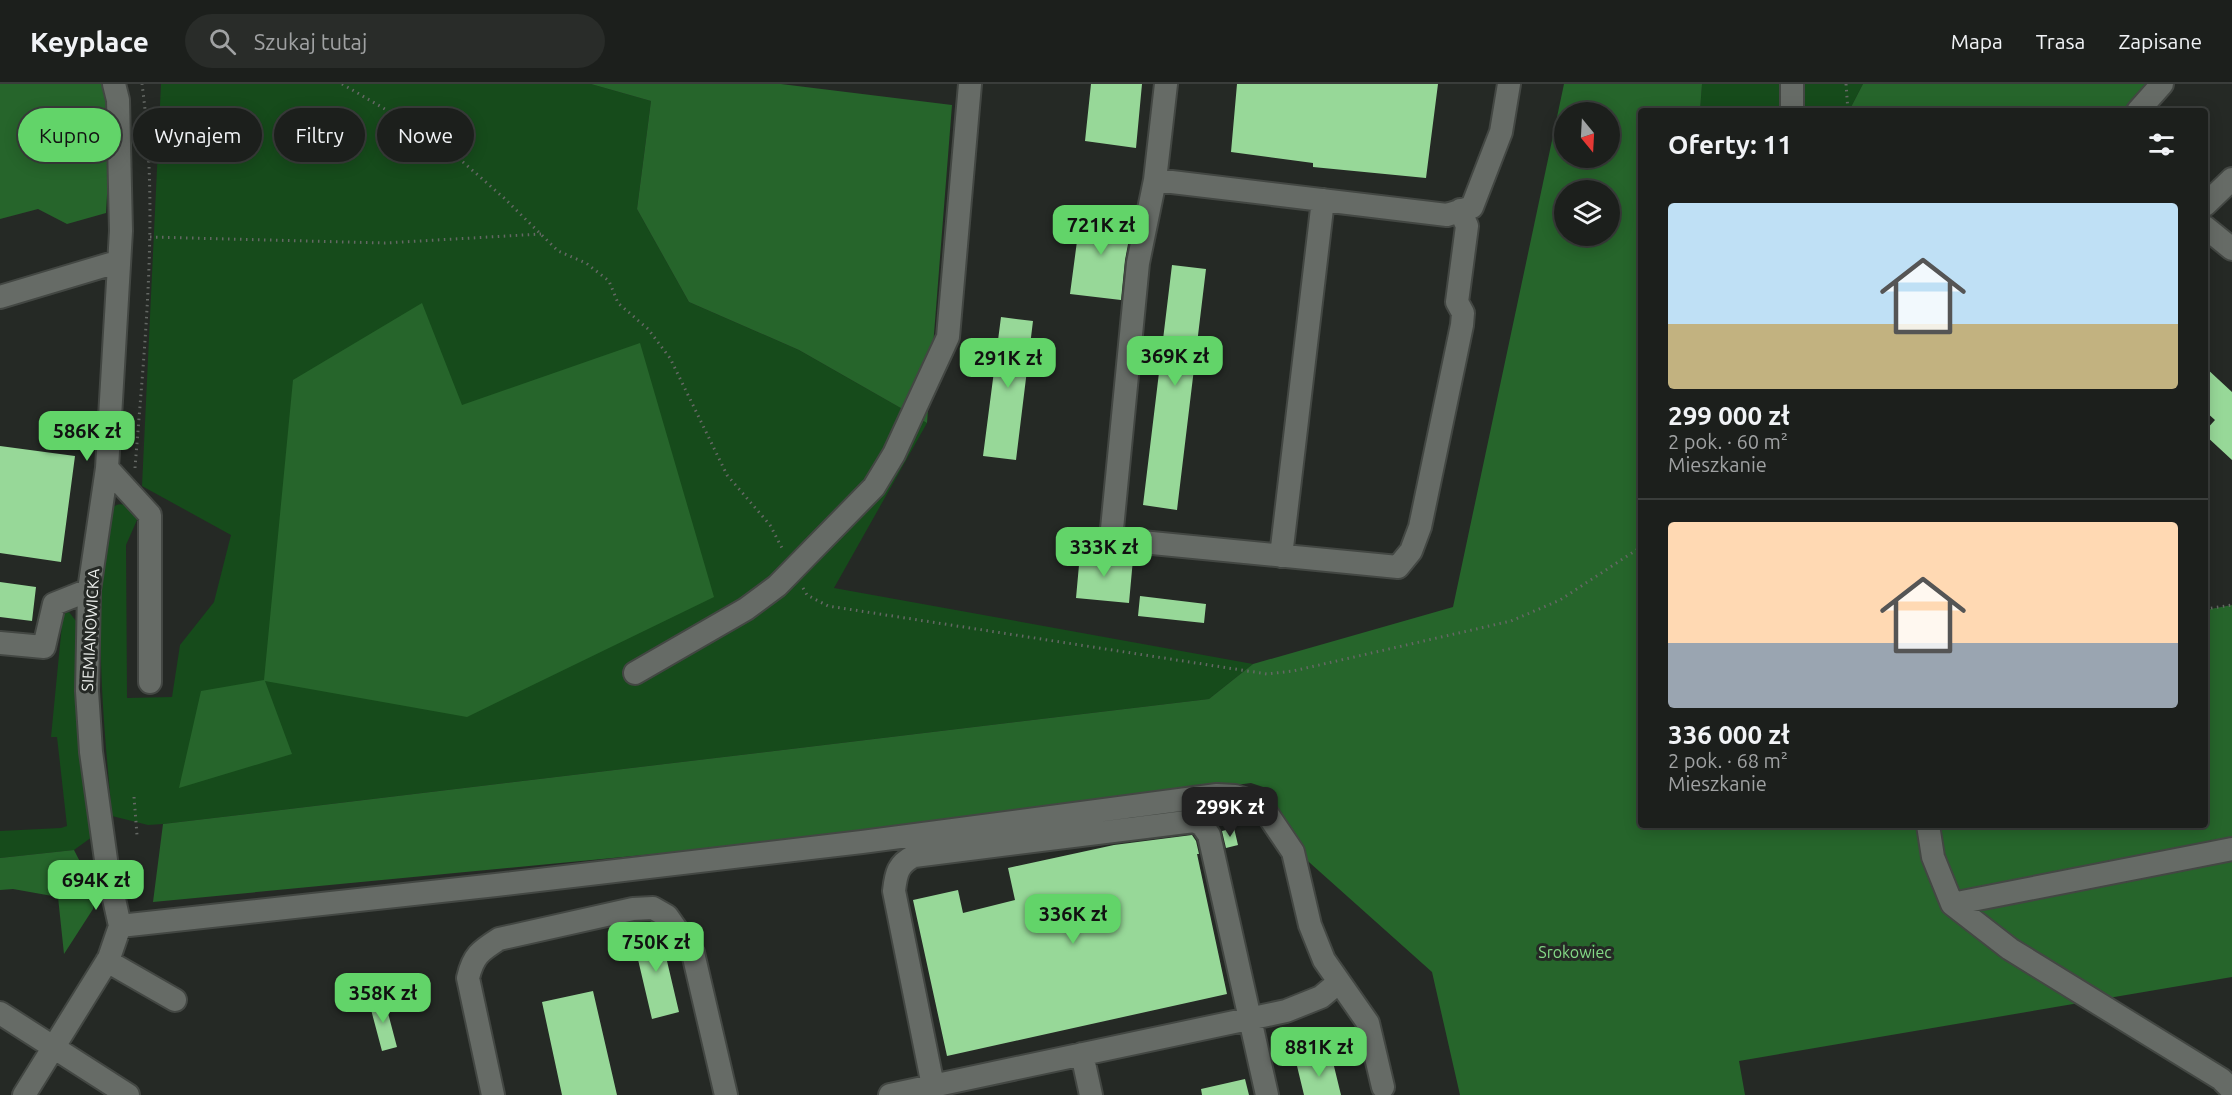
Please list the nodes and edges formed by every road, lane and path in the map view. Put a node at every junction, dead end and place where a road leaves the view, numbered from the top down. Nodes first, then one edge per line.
1 (114, 84) edge
2 (142, 84) edge
3 (342, 84) edge
4 (970, 84) edge
5 (1166, 84) edge
6 (1509, 84) edge
7 (1792, 84) edge
8 (1846, 84) edge
9 (2162, 84) edge
10 (1792, 108) edge
11 (1848, 108) edge
12 (2141, 108) edge
13 (2232, 179) edge
14 (1155, 180) junction
15 (1323, 200) junction
16 (2208, 202) edge
17 (1460, 210) junction
18 (2208, 229) edge
19 (541, 234) junction
20 (150, 237) junction
21 (2232, 249) edge
22 (117, 262) junction
23 (0, 297) edge
24 (107, 468) junction
25 (135, 468) dead end
26 (1638, 549) edge
27 (1281, 556) junction
28 (793, 570) junction
29 (89, 590) junction
30 (2232, 605) edge
31 (2208, 609) edge
32 (0, 643) edge
33 (635, 673) dead end
34 (150, 682) dead end
35 (134, 796) dead end
36 (1928, 828) edge
37 (137, 835) dead end
38 (2232, 849) edge
39 (1952, 904) junction
40 (120, 926) junction
41 (108, 959) junction
42 (1339, 982) junction
43 (175, 1000) dead end
44 (0, 1013) edge
45 (1250, 1019) junction
46 (55, 1047) junction
47 (1082, 1054) junction
48 (933, 1086) junction
49 (1383, 1087) dead end
50 (2232, 1090) edge
51 (24, 1095) edge
52 (128, 1095) edge
53 (493, 1095) edge
54 (726, 1095) edge
55 (890, 1095) edge
56 (1091, 1095) edge
57 (1267, 1095) edge

1 - 22 street, SIEMIANOWICKA
2 - 20 path
3 - 19 path
4 - 28 street
5 - 14 street
6 - 17 street
7 - 10 street
8 - 11 path
9 - 12 street
13 - 16 street
14 - 15 street
14 - 27 street
15 - 17 street
15 - 27 street
17 - 27 street
18 - 21 street
19 - 20 path
19 - 28 path
20 - 25 path
22 - 23 street
22 - 24 street, SIEMIANOWICKA
24 - 29 street, SIEMIANOWICKA
24 - 34 street
26 - 28 path
28 - 33 street
29 - 32 street
29 - 40 street, SIEMIANOWICKA
30 - 31 path
35 - 37 path
36 - 39 street
38 - 39 street
39 - 50 street
40 - 41 street
40 - 42 street
41 - 43 street
41 - 46 street
42 - 45 street
42 - 49 street
44 - 46 street
45 - 47 street
45 - 48 street
45 - 57 street
46 - 51 street
46 - 52 street
47 - 48 street
47 - 56 street
48 - 55 street
53 - 54 street

